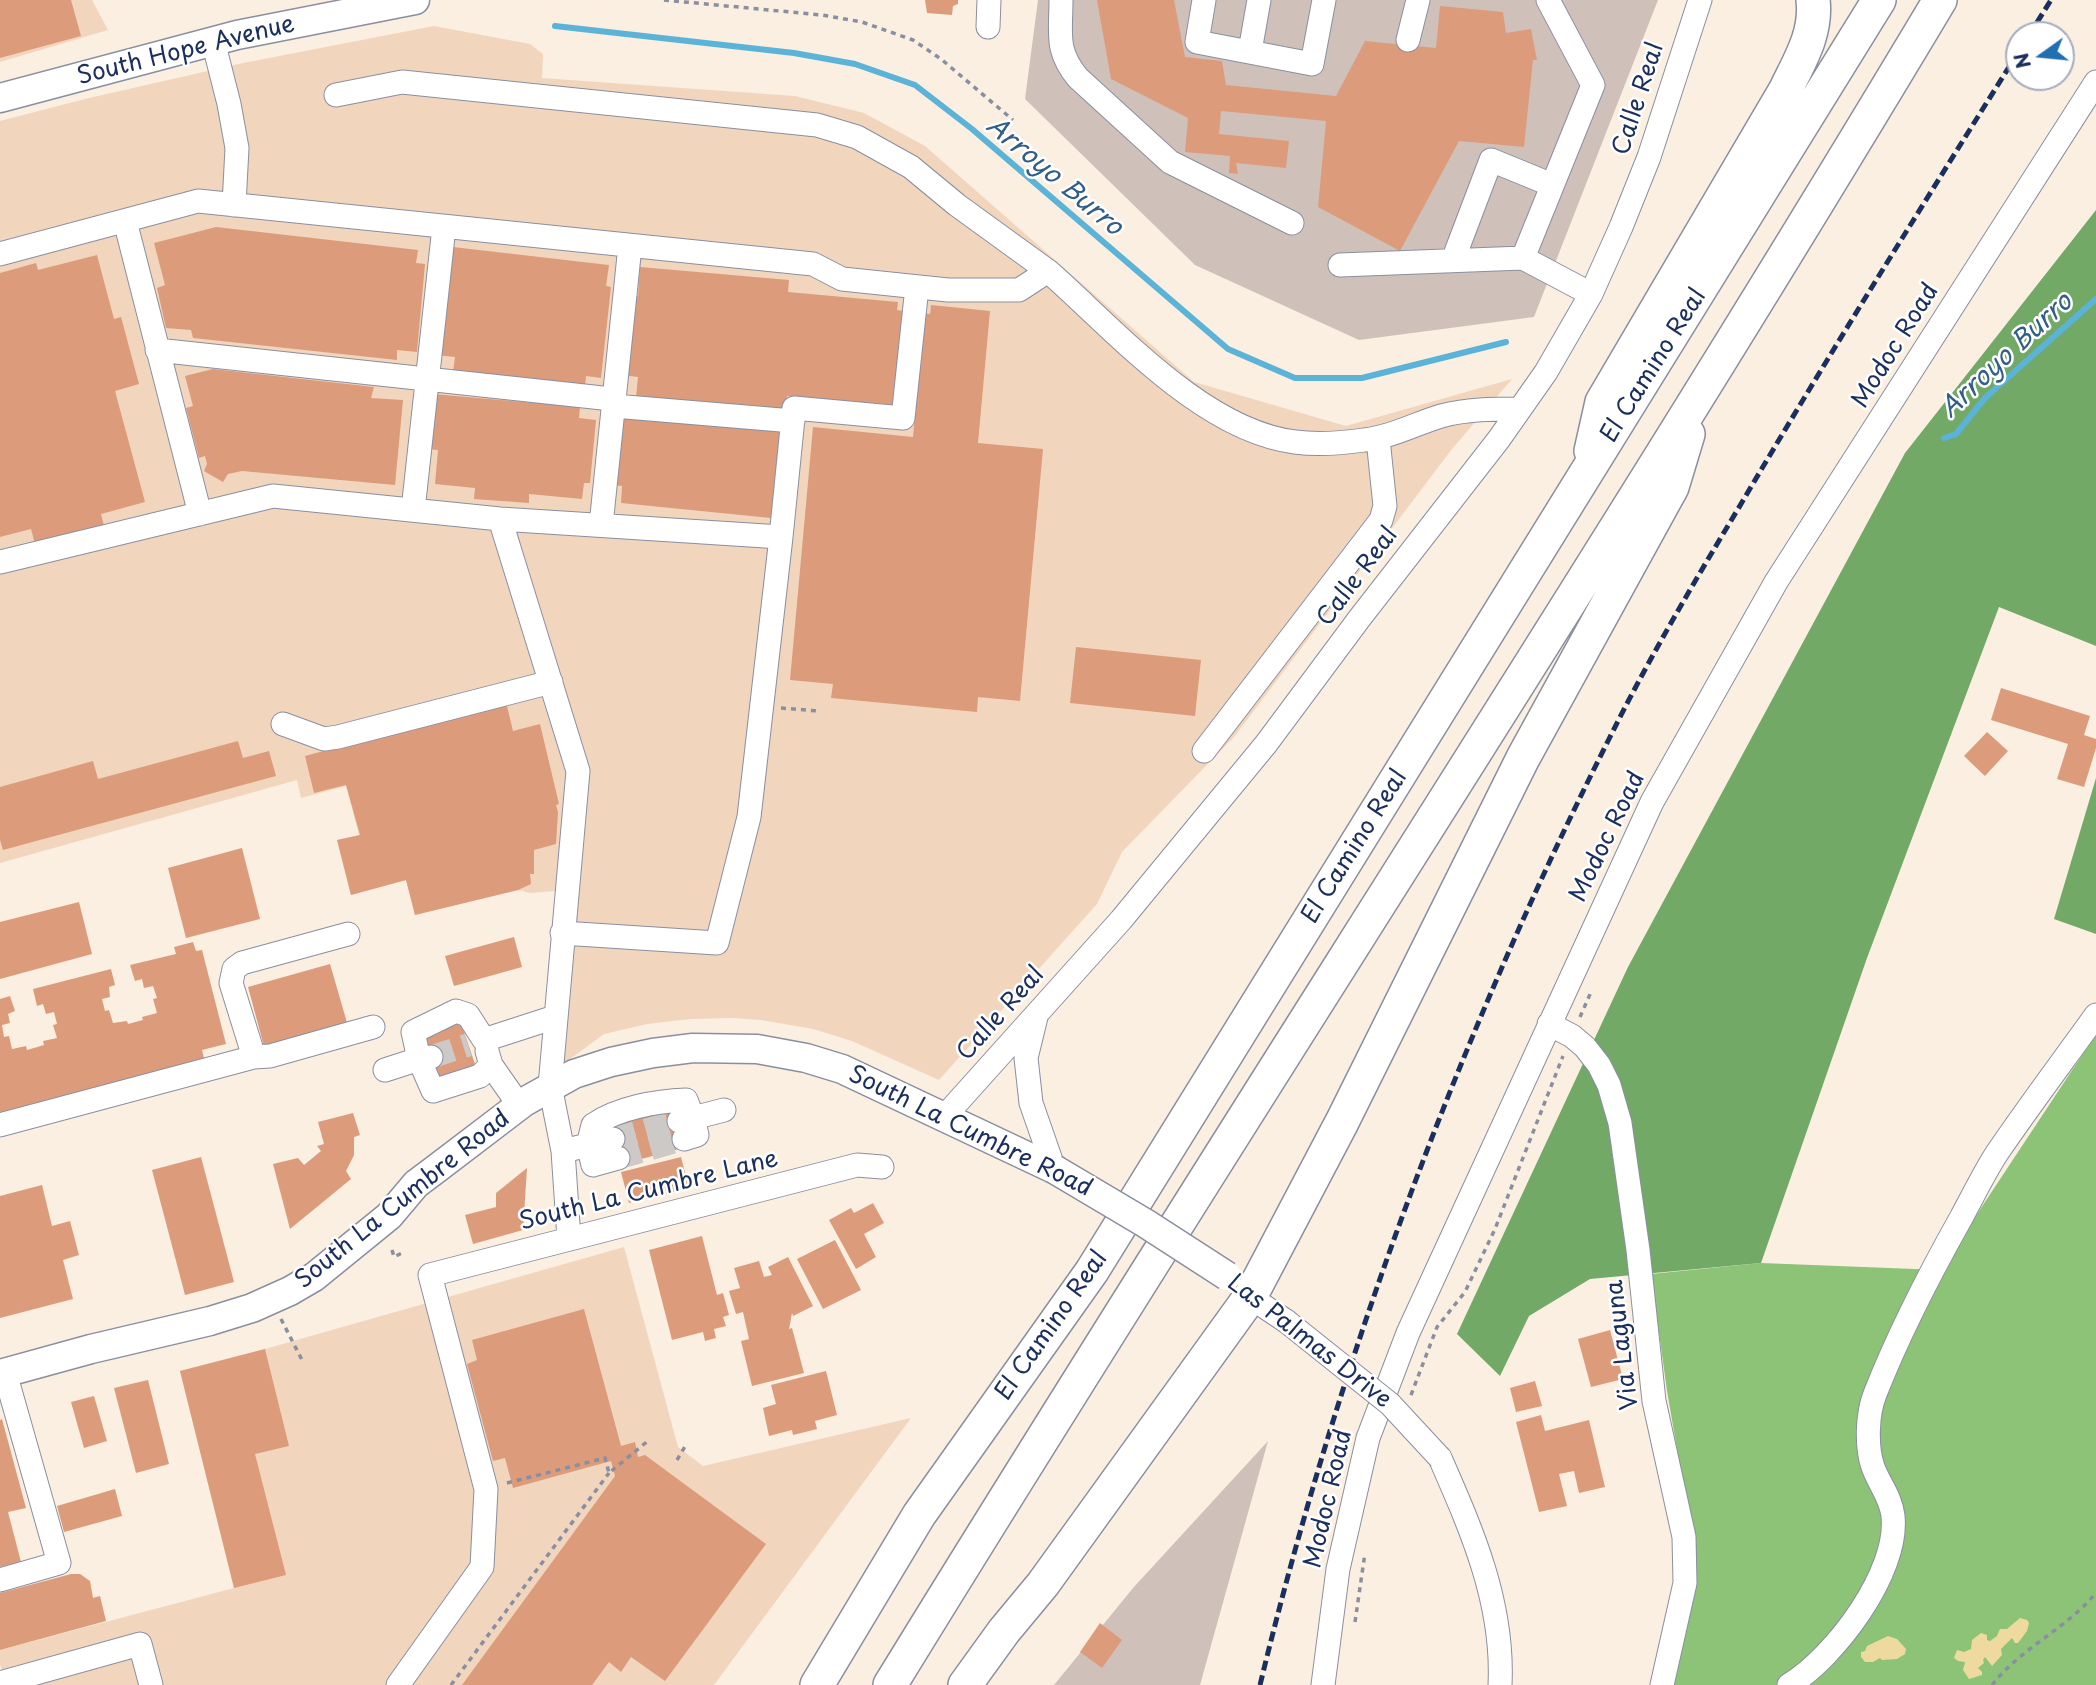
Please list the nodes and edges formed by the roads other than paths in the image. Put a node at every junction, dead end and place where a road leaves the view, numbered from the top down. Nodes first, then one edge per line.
1 (415, 0) edge
2 (989, 0) edge
3 (1060, 0) edge
4 (1204, 0) edge
5 (1259, 0) edge
6 (1324, 0) edge
7 (1418, 0) edge
8 (1548, 0) edge
9 (1700, 0) edge
10 (1813, 0) edge
11 (1879, 0) edge
12 (1940, 0) edge
13 (988, 27) dead end
14 (1408, 40) dead end
15 (213, 41) junction
16 (1250, 51) junction
17 (2096, 82) edge
18 (336, 95) dead end
19 (0, 98) edge
20 (1552, 185) junction
21 (234, 205) junction
22 (124, 221) junction
23 (1292, 223) dead end
24 (444, 226) junction
25 (629, 246) junction
26 (0, 254) edge
27 (1523, 258) junction
28 (1453, 260) junction
29 (1340, 265) dead end
30 (1048, 271) junction
31 (917, 287) junction
32 (1591, 294) junction
33 (157, 350) junction
34 (427, 381) junction
35 (1700, 395) junction
36 (613, 402) junction
37 (1520, 409) junction
38 (793, 421) junction
39 (1378, 439) junction
40 (1585, 478) junction
41 (413, 510) junction
42 (200, 514) junction
43 (499, 519) junction
44 (601, 525) junction
45 (780, 537) junction
46 (0, 562) edge
47 (551, 682) junction
48 (284, 724) dead end
49 (1204, 751) dead end
50 (562, 933) junction
51 (348, 934) dead end
52 (1037, 1014) junction
53 (2096, 1015) edge
54 (555, 1017) junction
55 (1549, 1024) junction
56 (373, 1027) dead end
57 (476, 1043) junction
58 (254, 1057) junction
59 (425, 1058) junction
60 (491, 1065) junction
61 (385, 1070) dead end
62 (550, 1086) junction
63 (519, 1105) junction
64 (724, 1110) dead end
65 (945, 1116) junction
66 (0, 1125) edge
67 (588, 1145) junction
68 (615, 1148) tunnel mouth
69 (563, 1151) junction
70 (882, 1167) dead end
71 (1054, 1169) junction
72 (1145, 1223) joint
73 (569, 1239) junction
74 (1238, 1287) junction
75 (3, 1374) edge
76 (919, 1515) junction
77 (0, 1580) edge
78 (1004, 1631) junction
79 (0, 1683) edge
80 (150, 1685) edge
81 (398, 1685) edge
82 (796, 1685) edge
83 (817, 1685) edge
84 (890, 1685) edge
85 (965, 1685) edge
86 (986, 1685) edge
87 (1324, 1685) edge
88 (1500, 1685) edge
89 (1662, 1685) edge
90 (1789, 1685) edge

1 - 15 main road, South Hope Avenue
2 - 13 street
3 - 23 street
4 - 16 street
5 - 16 street
6 - 16 street
7 - 14 street
8 - 20 street
9 - 32 street, Calle Real
10 - 40 highway
11 - 40 highway, El Camino Real
12 - 35 highway, El Camino Real
15 - 19 main road, South Hope Avenue
15 - 21 street
17 - 55 street, Modoc Road
18 - 30 street
20 - 27 street
20 - 28 street
21 - 22 street
21 - 24 street
22 - 26 street
22 - 33 street
24 - 25 street
24 - 34 street
25 - 31 street
25 - 36 street
27 - 28 street
27 - 32 street
28 - 29 street
30 - 31 street
30 - 39 street
31 - 38 street
32 - 37 street, Calle Real
33 - 34 street
33 - 42 street
34 - 36 street
34 - 41 street
35 - 74 highway
35 - 84 highway, El Camino Real
36 - 38 street
36 - 44 street
37 - 39 street
37 - 52 street, Calle Real
38 - 45 street
39 - 49 street
40 - 76 highway, El Camino Real
41 - 42 street
41 - 43 street
42 - 46 street
43 - 44 street
43 - 47 street
44 - 45 street
45 - 50 street
47 - 48 street
47 - 50 street
50 - 54 street
51 - 58 street
52 - 65 street, Calle Real
52 - 71 street
53 - 90 street
54 - 57 street
54 - 62 street
55 - 87 street, Modoc Road
55 - 89 street, Via Laguna
56 - 58 street
57 - 59 street
57 - 60 street
58 - 66 street
59 - 60 street
59 - 61 street
60 - 63 street
62 - 63 main road, South La Cumbre Road
62 - 65 main road, South La Cumbre Road
62 - 69 street
63 - 75 main road, South La Cumbre Road
64 - 67 street
65 - 71 main road, South La Cumbre Road
67 - 68 street
67 - 69 street
69 - 73 street
70 - 73 street, South La Cumbre Lane
71 - 72 main road, South La Cumbre Road, bridge
72 - 74 main road, Las Palmas Drive, bridge
73 - 81 street, South La Cumbre Lane
74 - 78 highway
74 - 88 street, Las Palmas Drive, bridge
75 - 77 street
76 - 82 highway
76 - 83 highway, El Camino Real
78 - 85 highway
78 - 86 street
79 - 80 street

